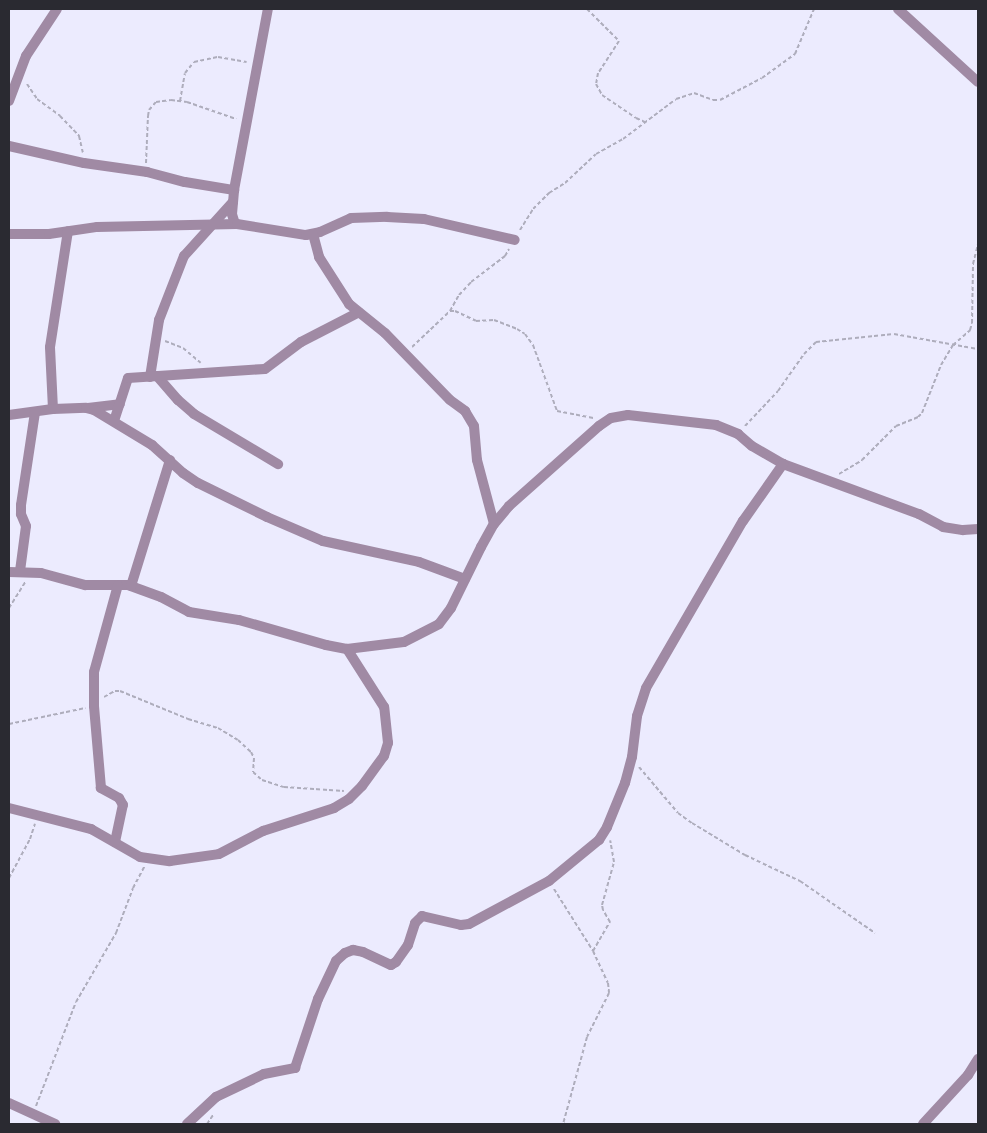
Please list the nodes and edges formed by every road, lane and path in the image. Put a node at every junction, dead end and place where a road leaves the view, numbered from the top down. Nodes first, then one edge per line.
1 (57, 9) edge
2 (268, 9) edge
3 (587, 9) edge
4 (814, 9) edge
5 (898, 9) edge
6 (259, 64) junction
7 (19, 71) junction
8 (978, 82) edge
9 (9, 101) edge
10 (180, 101) junction
11 (646, 122) junction
12 (245, 125) junction
13 (9, 146) edge
14 (84, 164) junction
15 (147, 172) junction
16 (234, 190) junction
17 (233, 202) junction
18 (210, 224) junction
19 (236, 224) junction
20 (68, 231) junction
21 (9, 234) edge
22 (313, 234) junction
23 (514, 240) junction
24 (978, 244) edge
25 (450, 311) junction
26 (360, 312) junction
27 (156, 338) junction
28 (953, 345) junction
29 (978, 349) edge
30 (407, 356) junction
31 (213, 371) junction
32 (154, 377) junction
33 (120, 404) junction
34 (87, 408) junction
35 (53, 409) junction
36 (34, 412) junction
37 (9, 414) edge
38 (610, 418) junction
39 (114, 420) junction
40 (738, 434) junction
41 (170, 460) junction
42 (278, 464) dead end
43 (782, 464) junction
44 (826, 480) junction
45 (494, 524) junction
46 (978, 529) edge
47 (20, 571) junction
48 (9, 572) edge
49 (32, 572) junction
50 (465, 579) junction
51 (118, 585) junction
52 (132, 586) junction
53 (9, 608) edge
54 (347, 649) junction
55 (94, 706) junction
56 (9, 724) edge
57 (632, 757) junction
58 (356, 792) junction
59 (9, 808) edge
60 (37, 817) junction
61 (607, 827) junction
62 (115, 842) junction
63 (149, 859) junction
64 (9, 878) edge
65 (548, 881) junction
66 (875, 934) dead end
67 (593, 951) junction
68 (978, 1059) edge
69 (9, 1103) edge
70 (33, 1112) junction
71 (55, 1124) edge
72 (187, 1124) edge
73 (563, 1124) edge
74 (923, 1124) edge

1 - 7 street
2 - 6 street
3 - 11 path
4 - 11 path
5 - 8 street
6 - 10 path
6 - 12 street
7 - 9 street
7 - 14 path
10 - 12 path
10 - 15 path
11 - 23 path
12 - 16 street
13 - 14 street
14 - 15 street
15 - 16 street
16 - 17 street
17 - 18 street
17 - 19 street
18 - 19 street
18 - 20 street
18 - 27 street
19 - 22 street
20 - 21 street
20 - 35 street
22 - 23 street
22 - 26 street
23 - 25 path
24 - 28 path
25 - 30 path
25 - 38 path
26 - 30 street
26 - 31 street
27 - 31 path
27 - 32 street
28 - 29 path
28 - 40 path
28 - 44 path
30 - 45 street
31 - 32 street
32 - 33 street
32 - 42 street
33 - 34 street
33 - 39 street
34 - 35 street
34 - 39 street
35 - 36 street
36 - 37 street
36 - 47 street
38 - 40 street
38 - 45 street
39 - 41 street
40 - 43 street
41 - 50 street
41 - 52 street
43 - 44 street
43 - 57 street
44 - 46 street
45 - 50 street
47 - 48 street
47 - 49 street
49 - 51 street
49 - 53 path
50 - 54 street
51 - 52 street
51 - 55 street
52 - 54 street
54 - 58 street
55 - 56 path
55 - 58 path
55 - 62 street
57 - 61 street
57 - 66 path
58 - 63 street
59 - 60 street
60 - 62 street
60 - 64 path
61 - 65 street
61 - 67 path
62 - 63 street
63 - 70 path
65 - 67 path
65 - 72 street
67 - 73 path
68 - 74 street
69 - 70 street
70 - 71 street

